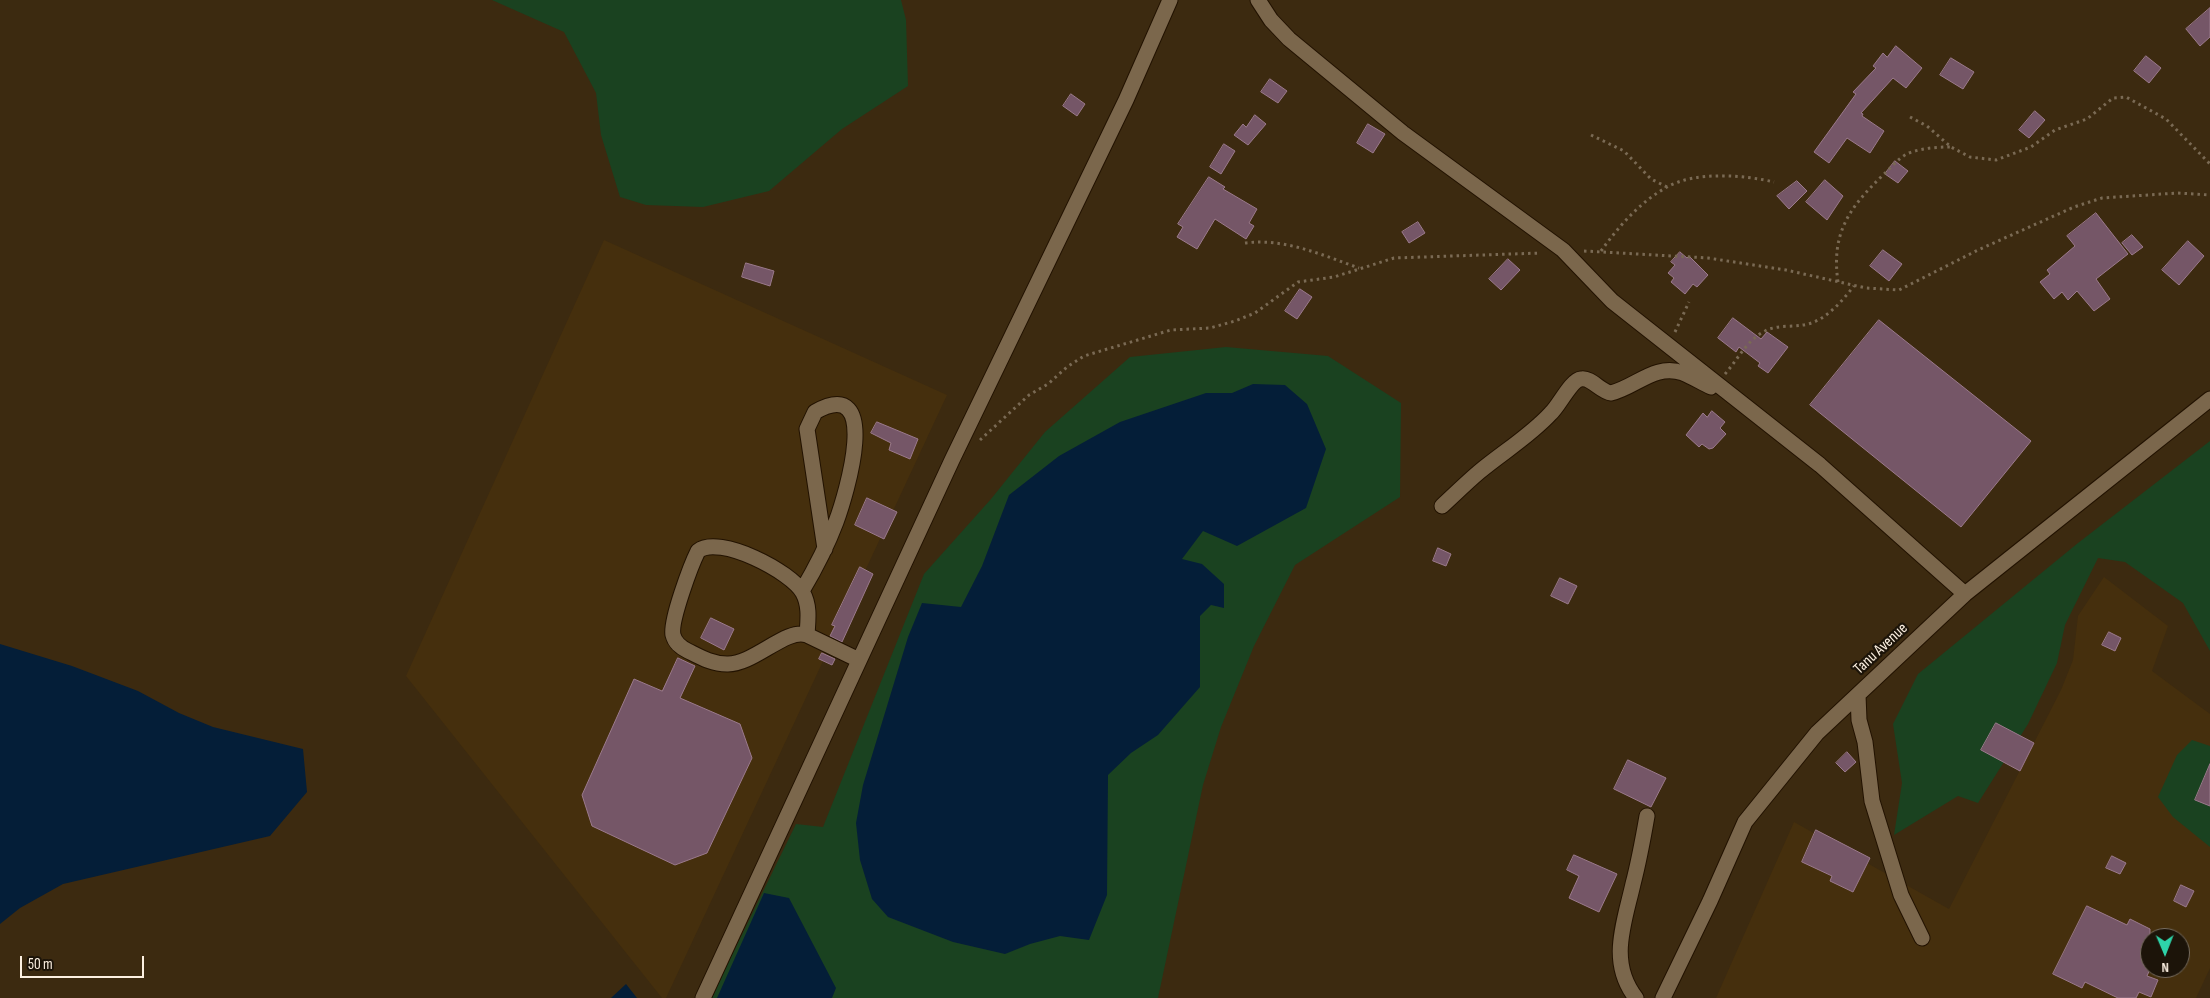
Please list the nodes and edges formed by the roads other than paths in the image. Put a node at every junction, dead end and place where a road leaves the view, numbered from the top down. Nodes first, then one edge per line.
1 (1170, 0) edge
2 (1258, 0) edge
3 (1722, 388) junction
4 (2210, 399) edge
5 (1442, 506) dead end
6 (825, 549) junction
7 (802, 592) junction
8 (1965, 594) junction
9 (807, 635) junction
10 (859, 660) junction
11 (1858, 695) junction
12 (1647, 816) dead end
13 (1922, 938) dead end
14 (702, 998) edge
15 (1636, 998) edge
16 (1663, 998) edge

1 - 10 street
2 - 3 street
3 - 5 street
3 - 8 street
4 - 8 street, Tanu Avenue
6 - 6 street
6 - 7 street
7 - 9 street
7 - 9 street
8 - 11 street, Tanu Avenue
9 - 10 street
10 - 14 street
11 - 13 street
11 - 16 street, Tanu Avenue
12 - 15 street

